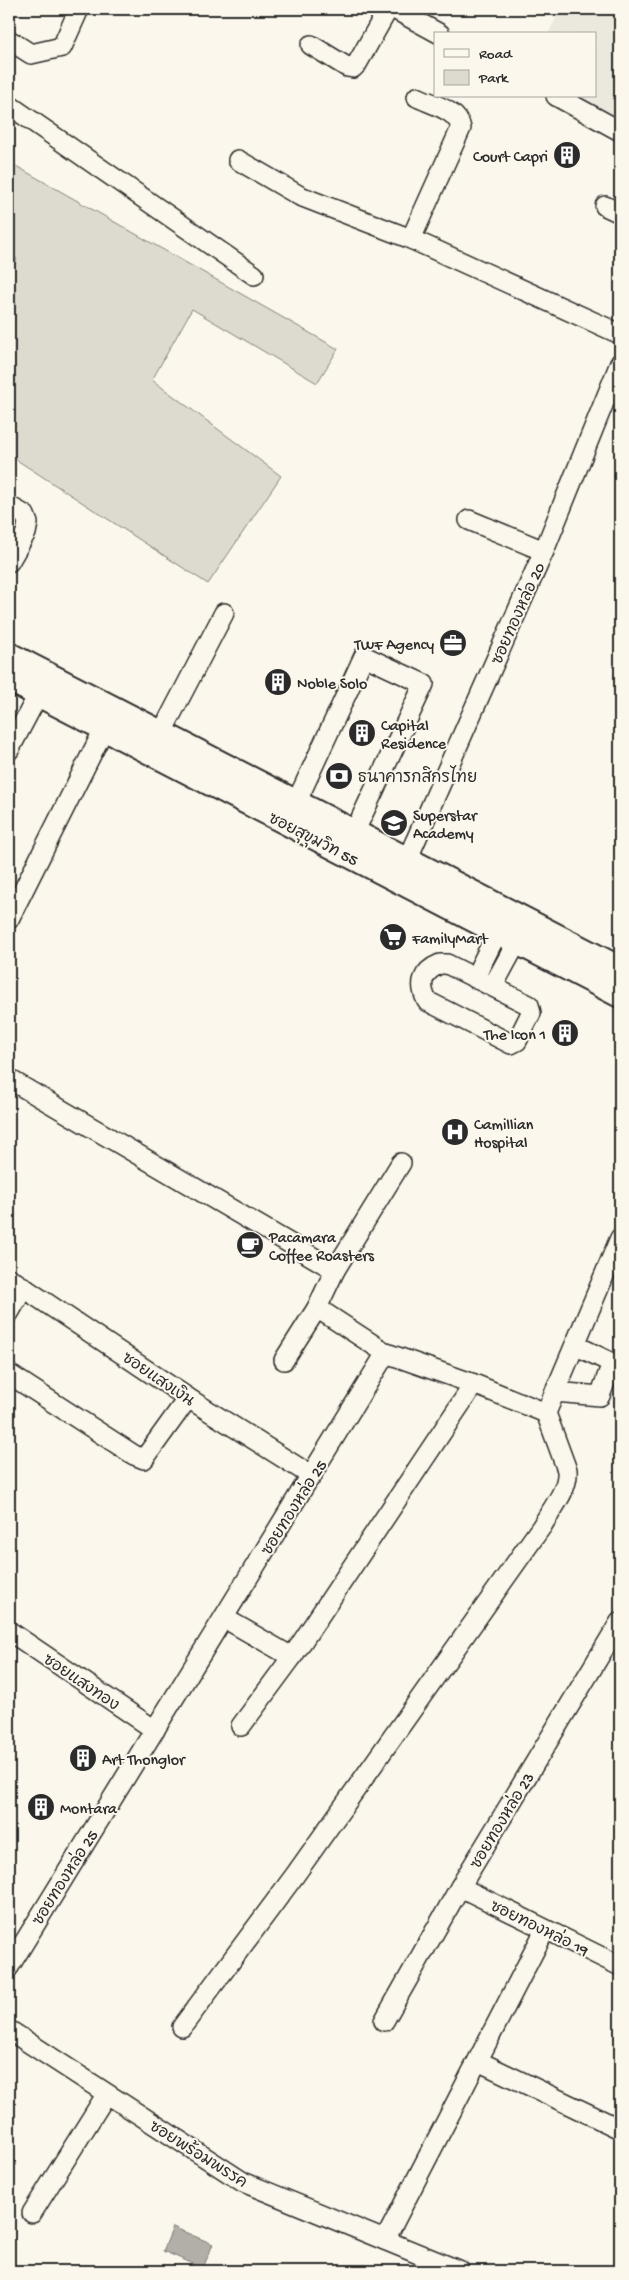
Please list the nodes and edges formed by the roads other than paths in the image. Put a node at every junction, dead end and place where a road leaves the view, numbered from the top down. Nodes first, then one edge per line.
1 (79, 9) edge
2 (388, 9) edge
3 (394, 9) edge
4 (436, 32) edge
5 (9, 40) edge
6 (311, 45) dead end
7 (416, 97) dead end
8 (560, 98) edge
9 (9, 105) edge
10 (620, 131) edge
11 (238, 160) dead end
12 (411, 238) junction
13 (254, 275) dead end
14 (620, 334) edge
15 (620, 363) edge
16 (9, 506) edge
17 (469, 520) dead end
18 (544, 551) junction
19 (9, 562) edge
20 (224, 613) dead end
21 (9, 655) edge
22 (9, 679) edge
23 (38, 695) junction
24 (104, 729) junction
25 (161, 734) junction
26 (9, 750) edge
27 (296, 804) junction
28 (354, 833) junction
29 (407, 860) junction
30 (9, 919) edge
31 (512, 927) junction
32 (620, 969) edge
33 (475, 977) junction
34 (493, 986) junction
35 (620, 995) edge
36 (9, 1079) edge
37 (401, 1163) dead end
38 (620, 1238) edge
39 (335, 1270) junction
40 (16, 1283) edge
41 (317, 1308) junction
42 (9, 1313) edge
43 (575, 1345) junction
44 (386, 1353) junction
45 (284, 1360) dead end
46 (9, 1374) edge
47 (474, 1384) junction
48 (555, 1392) junction
49 (188, 1398) junction
50 (546, 1413) junction
51 (312, 1476) junction
52 (224, 1618) junction
53 (620, 1622) edge
54 (9, 1631) edge
55 (292, 1657) junction
56 (240, 1726) dead end
57 (155, 1730) junction
58 (460, 1887) junction
59 (545, 1930) junction
60 (620, 1966) edge
61 (9, 1967) edge
62 (384, 2021) dead end
63 (182, 2027) dead end
64 (9, 2030) edge
65 (478, 2061) junction
66 (106, 2095) junction
67 (620, 2129) edge
68 (32, 2213) dead end
69 (385, 2240) junction
70 (460, 2271) edge

1 - 5 street
2 - 6 street
3 - 4 street
7 - 12 street
8 - 10 street
9 - 13 street
11 - 12 street
12 - 14 street
15 - 18 street, ซอยทองหล่อ 20
16 - 19 street
17 - 18 street
18 - 29 street, ซอยทองหล่อ 20
20 - 25 street
21 - 25 main road, ซอยสุขุมวิท 55
22 - 23 main road, ซอยสุขุมวิท 55
23 - 24 main road, ซอยสุขุมวิท 55
23 - 26 street
24 - 30 street
24 - 31 main road, ซอยสุขุมวิท 55
25 - 27 main road, ซอยสุขุมวิท 55
27 - 28 main road, ซอยสุขุมวิท 55
27 - 28 street
28 - 29 main road, ซอยสุขุมวิท 55
29 - 31 main road, ซอยสุขุมวิท 55
31 - 32 main road, ซอยสุขุมวิท 55
31 - 33 street
31 - 34 street
31 - 35 main road, ซอยสุขุมวิท 55
33 - 34 street
33 - 34 street
36 - 39 street
37 - 39 street
38 - 43 street
39 - 41 street
40 - 42 street
40 - 49 street, ซอยแสงเงิน
41 - 44 street
41 - 45 street
43 - 48 street
43 - 48 street
44 - 47 street
44 - 51 street, ซอยทองหล่อ 25
46 - 49 street
47 - 50 street
47 - 55 street
48 - 50 street
49 - 51 street, ซอยแสงเงิน
50 - 63 street
51 - 52 street, ซอยทองหล่อ 25
52 - 55 street
52 - 57 street, ซอยทองหล่อ 25
53 - 58 street, ซอยทองหล่อ 23
54 - 57 street, ซอยแสงทอง
55 - 56 street
57 - 61 street, ซอยทองหล่อ 25
58 - 59 street, ซอยทองหล่อ 19
58 - 62 street, ซอยทองหล่อ 23
59 - 60 street, ซอยทองหล่อ 19
59 - 65 street
64 - 66 street, ซอยพร้อมพรรค
65 - 67 street
65 - 69 street
66 - 68 street
66 - 69 street, ซอยพร้อมพรรค
69 - 70 street, ซอยพร้อมพรรค

